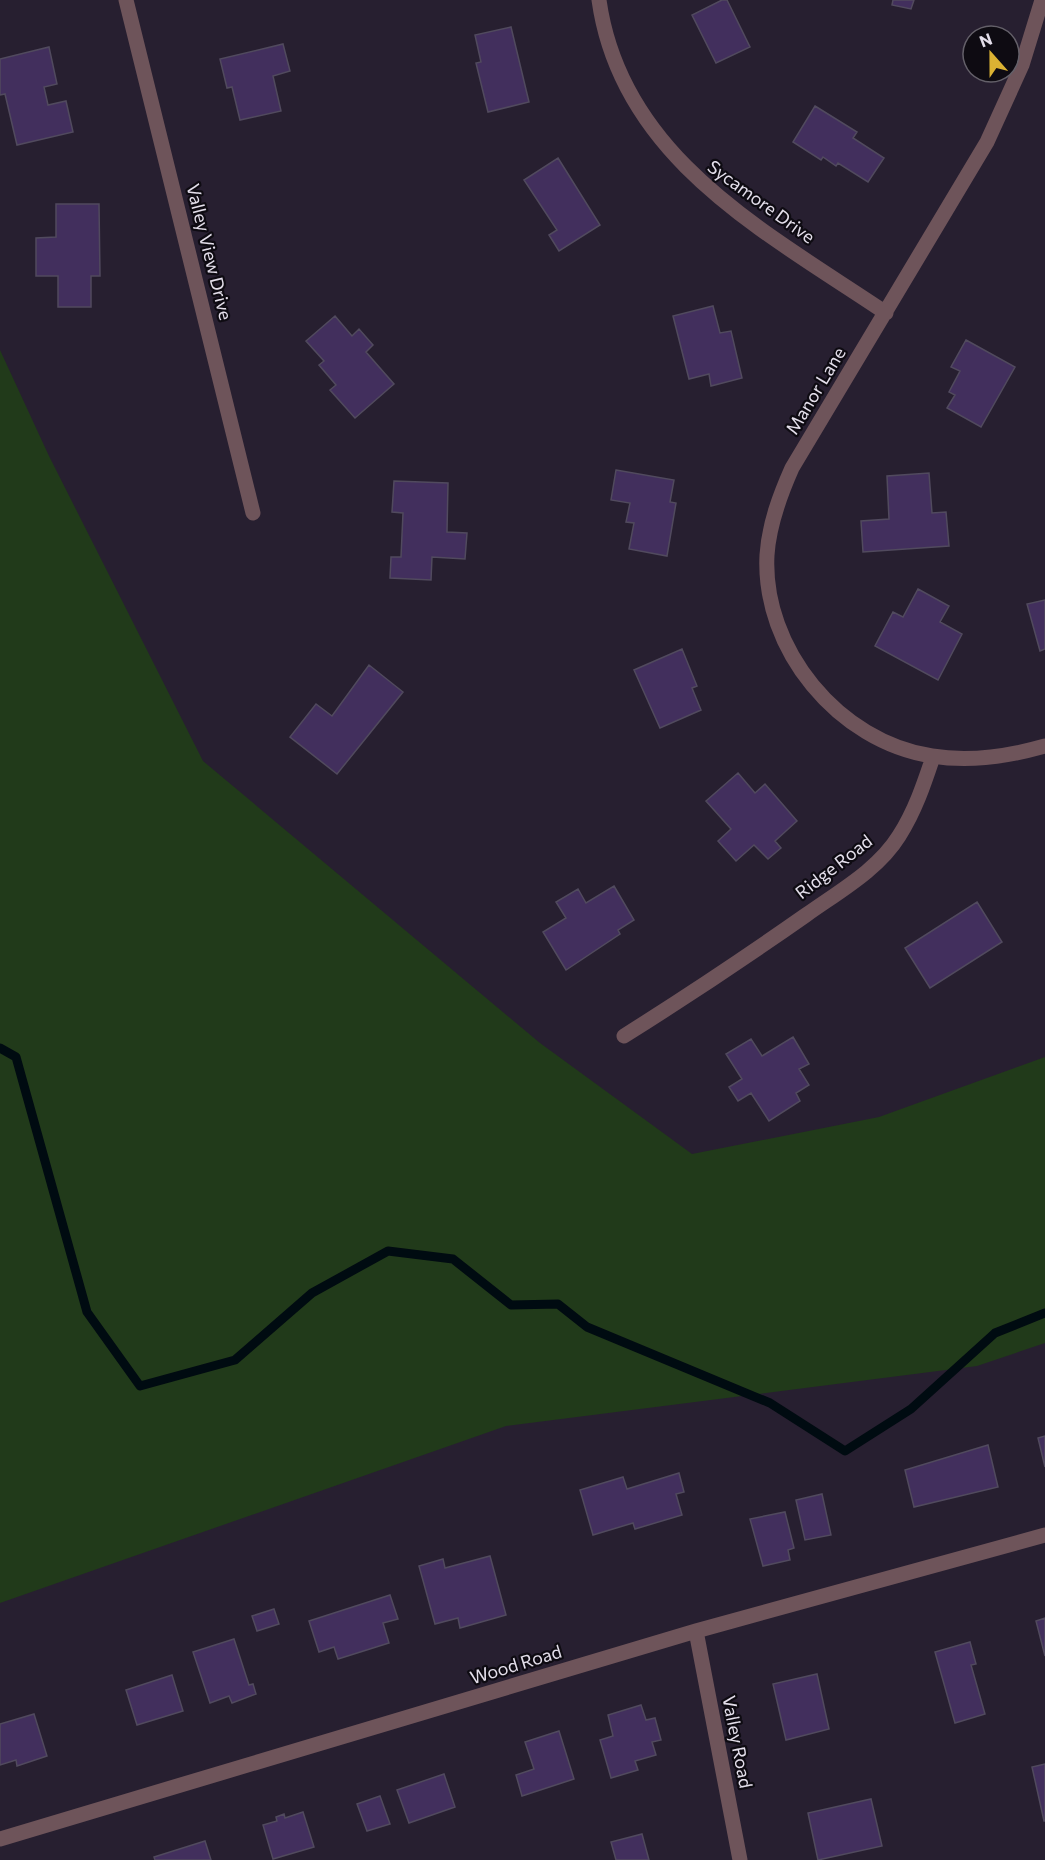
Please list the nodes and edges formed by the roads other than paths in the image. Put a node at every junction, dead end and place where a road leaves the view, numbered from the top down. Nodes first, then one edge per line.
1 (126, 0) edge
2 (599, 0) edge
3 (1042, 0) edge
4 (886, 313) junction
5 (253, 513) dead end
6 (1045, 746) edge
7 (933, 757) junction
8 (624, 1036) dead end
9 (1045, 1535) edge
10 (696, 1631) junction
11 (0, 1839) edge
12 (740, 1860) edge

1 - 5 street, Valley View Drive
2 - 4 street, Sycamore Drive
3 - 4 street, Manor Lane
4 - 7 street, Manor Lane
6 - 7 street
7 - 8 street, Ridge Road
9 - 10 street, Wood Road
10 - 11 street, Wood Road
10 - 12 street, Valley Road

